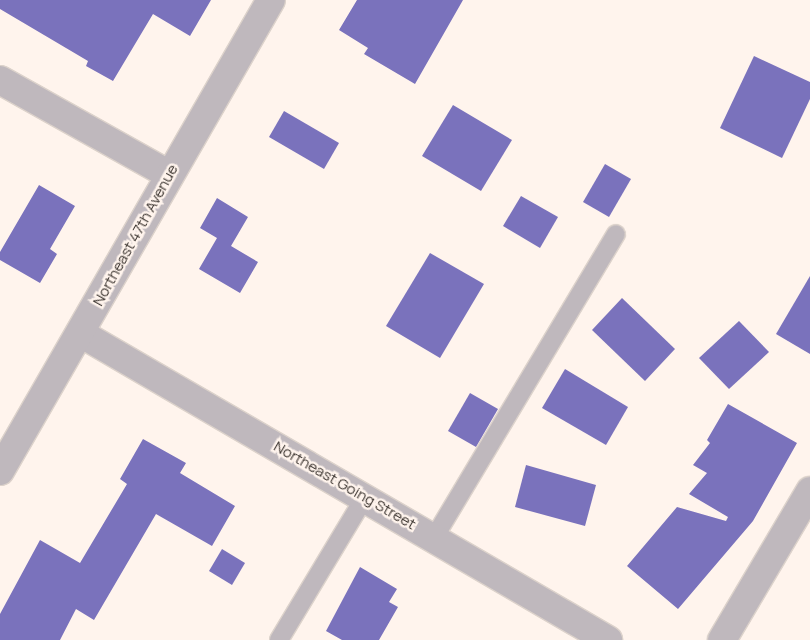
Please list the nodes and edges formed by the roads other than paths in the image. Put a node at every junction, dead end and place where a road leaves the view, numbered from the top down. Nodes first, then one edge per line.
1 (271, 0) edge
2 (0, 80) edge
3 (168, 174) junction
4 (616, 234) dead end
5 (80, 332) junction
6 (0, 471) edge
7 (810, 491) edge
8 (365, 497) junction
9 (434, 538) junction
10 (279, 640) edge
11 (608, 640) edge
12 (722, 640) edge

1 - 3 street, Northeast 47th Avenue
2 - 3 street
3 - 5 street, Northeast 47th Avenue
4 - 9 lane
5 - 6 street, Northeast 47th Avenue
5 - 8 street, Northeast Going Street
7 - 12 street
8 - 9 street, Northeast Going Street
8 - 10 lane
9 - 11 street, Northeast Going Street

